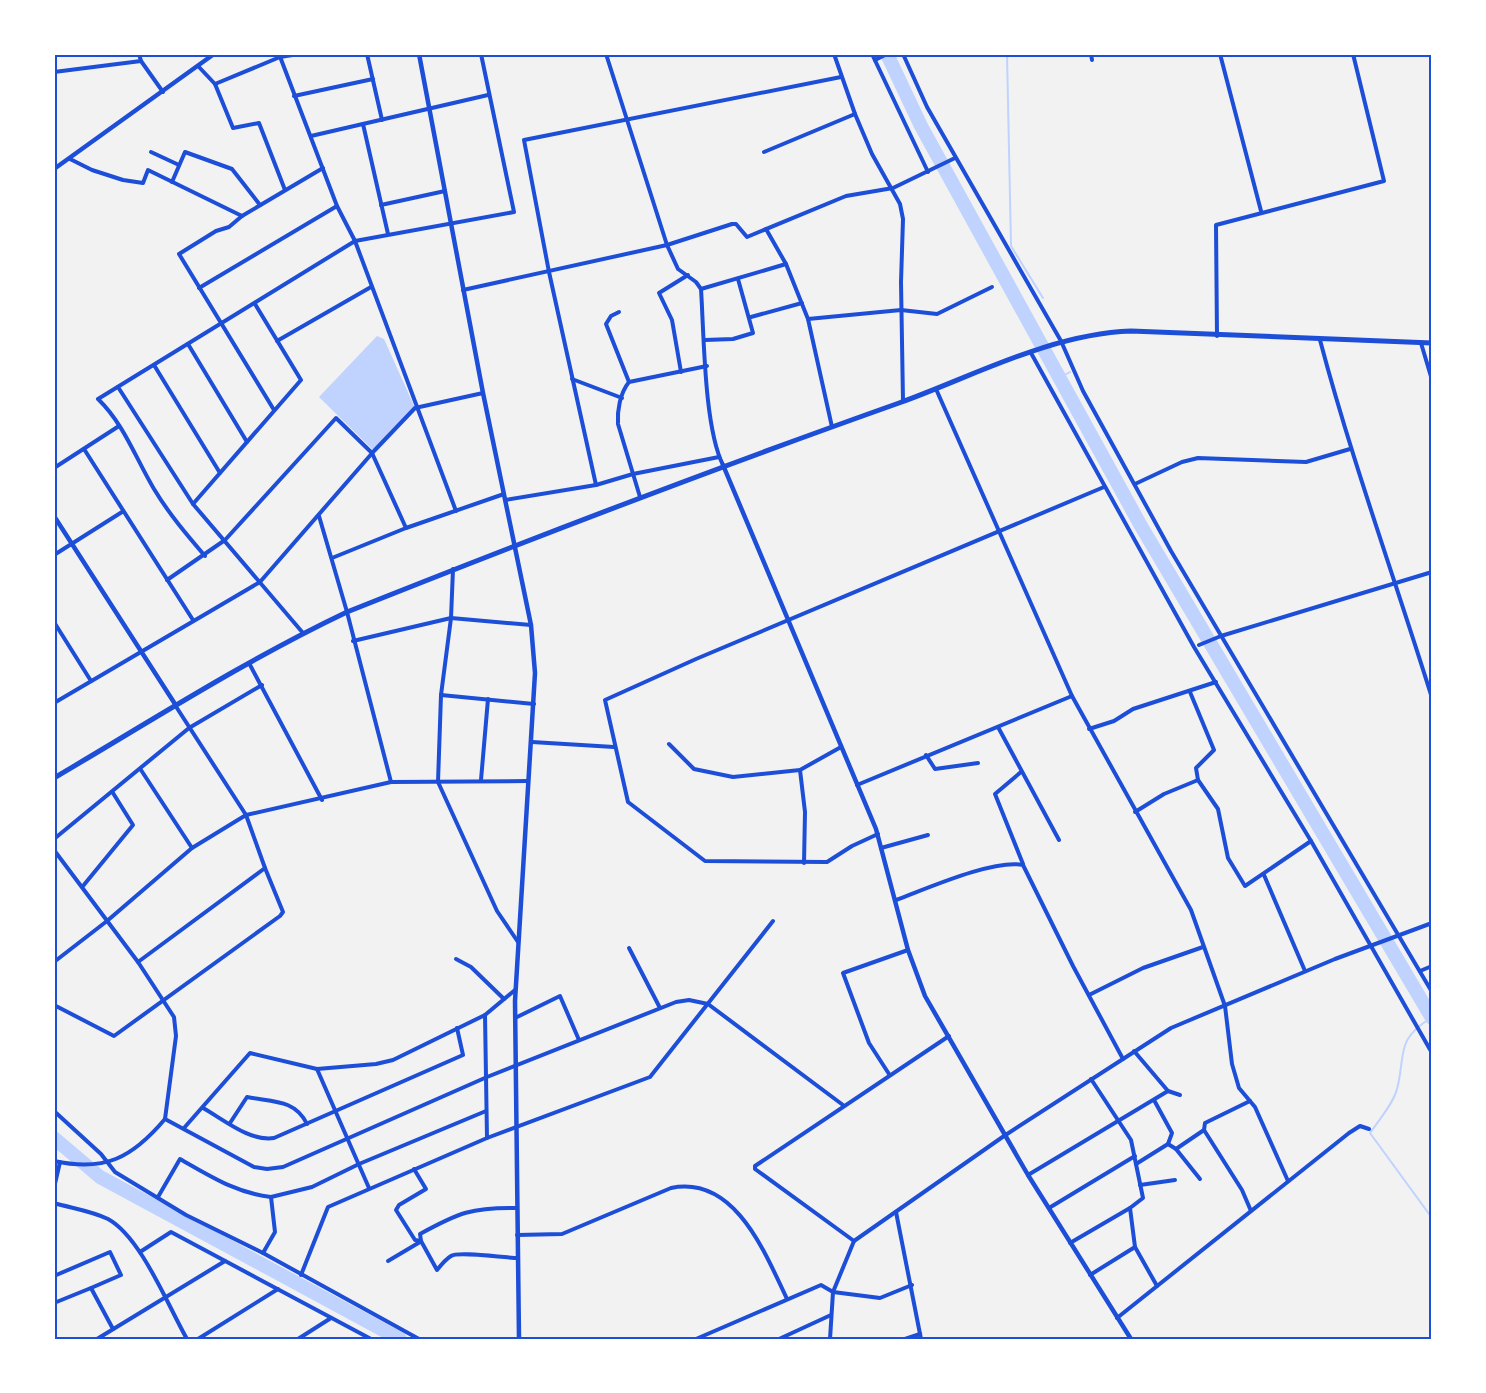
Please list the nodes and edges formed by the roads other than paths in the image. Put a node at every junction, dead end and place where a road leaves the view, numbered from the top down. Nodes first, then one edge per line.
1 (139, 54) edge
2 (214, 54) edge
3 (298, 54) edge
4 (368, 54) edge
5 (419, 54) edge
6 (481, 54) edge
7 (606, 54) edge
8 (834, 54) edge
9 (872, 54) edge
10 (887, 54) edge
11 (903, 54) edge
12 (1091, 54) edge
13 (1220, 54) edge
14 (1353, 54) edge
15 (279, 56) edge
16 (875, 60) junction
17 (1092, 60) dead end
18 (141, 61) junction
19 (198, 66) junction
20 (54, 72) edge
21 (841, 77) junction
22 (373, 79) junction
23 (215, 84) junction
24 (163, 92) junction
25 (488, 95) junction
26 (294, 96) junction
27 (430, 108) junction
28 (855, 114) junction
29 (626, 119) junction
30 (382, 120) junction
31 (363, 124) junction
32 (310, 136) junction
33 (151, 152) dead end
34 (764, 152) dead end
35 (70, 159) junction
36 (953, 160) junction
37 (179, 165) junction
38 (323, 168) junction
39 (54, 170) edge
40 (930, 171) junction
41 (172, 182) junction
42 (893, 188) junction
43 (285, 190) junction
44 (446, 191) junction
45 (260, 205) junction
46 (381, 205) junction
47 (337, 207) junction
48 (1261, 211) junction
49 (242, 216) junction
50 (452, 223) junction
51 (766, 229) junction
52 (388, 234) junction
53 (355, 241) junction
54 (667, 245) junction
55 (786, 264) junction
56 (549, 272) junction
57 (688, 275) junction
58 (738, 279) junction
59 (371, 287) junction
60 (993, 287) dead end
61 (199, 288) junction
62 (701, 289) junction
63 (464, 290) junction
64 (802, 303) junction
65 (255, 304) junction
66 (901, 310) junction
67 (619, 312) dead end
68 (751, 318) junction
69 (808, 319) junction
70 (222, 324) junction
71 (1217, 336) junction
72 (705, 340) junction
73 (1320, 340) junction
74 (277, 341) junction
75 (1058, 342) junction
76 (1421, 343) junction
77 (188, 344) junction
78 (1432, 344) edge
79 (1031, 353) junction
80 (154, 365) junction
81 (706, 366) junction
82 (681, 372) junction
83 (572, 379) junction
84 (1432, 380) edge
85 (629, 382) junction
86 (118, 387) junction
87 (936, 389) junction
88 (483, 393) junction
89 (622, 398) junction
90 (903, 401) junction
91 (415, 408) junction
92 (274, 410) junction
93 (119, 426) junction
94 (832, 427) junction
95 (247, 442) junction
96 (84, 449) junction
97 (1350, 449) junction
98 (372, 453) junction
99 (719, 457) junction
100 (723, 465) junction
101 (54, 468) edge
102 (220, 473) junction
103 (633, 474) junction
104 (596, 484) junction
105 (1135, 484) junction
106 (1104, 487) junction
107 (505, 497) junction
108 (640, 497) junction
109 (193, 504) junction
110 (456, 511) junction
111 (122, 512) junction
112 (319, 515) junction
113 (54, 516) edge
114 (406, 528) junction
115 (999, 532) junction
116 (225, 540) junction
117 (72, 544) junction
118 (515, 547) junction
119 (54, 555) edge
120 (205, 555) junction
121 (332, 558) junction
122 (453, 569) junction
123 (1432, 572) edge
124 (167, 580) junction
125 (260, 582) junction
126 (1396, 582) junction
127 (347, 612) junction
128 (451, 618) junction
129 (193, 620) junction
130 (788, 621) junction
131 (54, 622) edge
132 (531, 625) junction
133 (56, 628) edge
134 (303, 633) junction
135 (1221, 636) junction
136 (353, 641) junction
137 (1199, 645) dead end
138 (142, 652) junction
139 (249, 663) junction
140 (91, 681) junction
141 (1216, 682) junction
142 (262, 686) junction
143 (1190, 692) junction
144 (441, 695) junction
145 (1072, 696) junction
146 (1432, 698) edge
147 (488, 699) junction
148 (54, 703) edge
149 (175, 704) junction
150 (534, 704) junction
151 (998, 727) junction
152 (189, 728) junction
153 (1089, 729) junction
154 (532, 742) junction
155 (669, 744) dead end
156 (614, 747) junction
157 (841, 747) junction
158 (926, 755) junction
159 (978, 763) dead end
160 (141, 770) junction
161 (801, 770) junction
162 (1021, 772) junction
163 (54, 778) edge
164 (481, 780) junction
165 (1198, 780) junction
166 (528, 781) junction
167 (391, 782) junction
168 (438, 782) junction
169 (857, 785) junction
170 (113, 793) junction
171 (322, 800) junction
172 (1135, 812) junction
173 (246, 815) junction
174 (878, 834) junction
175 (928, 835) dead end
176 (54, 839) edge
177 (1059, 840) dead end
178 (1311, 841) junction
179 (192, 848) junction
180 (881, 848) junction
181 (54, 850) edge
182 (804, 863) junction
183 (1023, 865) junction
184 (265, 868) junction
185 (1264, 874) junction
186 (83, 886) junction
187 (896, 900) junction
188 (108, 921) junction
189 (773, 921) dead end
190 (1432, 923) edge
191 (1396, 935) junction
192 (518, 943) junction
193 (1371, 945) junction
194 (1203, 947) junction
195 (629, 948) dead end
196 (908, 950) junction
197 (456, 959) dead end
198 (54, 962) edge
199 (138, 962) junction
200 (1432, 966) edge
201 (1305, 971) junction
202 (1419, 971) junction
203 (515, 990) junction
204 (1432, 992) edge
205 (1089, 995) junction
206 (504, 999) junction
207 (166, 1000) junction
208 (708, 1004) junction
209 (54, 1005) edge
210 (1225, 1006) junction
211 (660, 1008) junction
212 (485, 1015) junction
213 (515, 1018) junction
214 (457, 1028) junction
215 (948, 1036) junction
216 (579, 1040) junction
217 (1134, 1052) junction
218 (1432, 1053) edge
219 (1124, 1059) junction
220 (515, 1066) junction
221 (316, 1069) junction
222 (889, 1074) junction
223 (487, 1077) junction
224 (1091, 1079) junction
225 (1167, 1091) junction
226 (1180, 1095) dead end
227 (1154, 1100) junction
228 (1250, 1101) junction
229 (843, 1105) junction
230 (203, 1108) junction
231 (54, 1111) edge
232 (336, 1111) junction
233 (486, 1111) junction
234 (165, 1119) junction
235 (1119, 1121) junction
236 (230, 1123) junction
237 (307, 1124) junction
238 (516, 1126) junction
239 (184, 1128) junction
240 (1369, 1129) dead end
241 (1204, 1130) junction
242 (1004, 1136) junction
243 (487, 1137) junction
244 (348, 1139) junction
245 (1168, 1144) junction
246 (1176, 1149) junction
247 (1135, 1156) junction
248 (54, 1161) edge
249 (60, 1162) junction
250 (108, 1163) junction
251 (359, 1164) junction
252 (1136, 1164) junction
253 (414, 1169) junction
254 (1028, 1175) junction
255 (1200, 1179) dead end
256 (1175, 1180) dead end
257 (1288, 1181) junction
258 (1140, 1185) junction
259 (54, 1188) edge
260 (369, 1188) junction
261 (158, 1197) junction
262 (271, 1197) junction
263 (54, 1203) edge
264 (517, 1208) junction
265 (1049, 1208) junction
266 (1130, 1209) junction
267 (1251, 1211) junction
268 (896, 1212) junction
269 (517, 1235) junction
270 (421, 1241) junction
271 (854, 1241) junction
272 (1070, 1243) junction
273 (1135, 1247) junction
274 (140, 1252) junction
275 (263, 1253) junction
276 (518, 1258) junction
277 (225, 1260) junction
278 (388, 1261) dead end
279 (301, 1275) junction
280 (1090, 1275) junction
281 (54, 1276) edge
282 (912, 1285) junction
283 (1157, 1286) junction
284 (91, 1288) junction
285 (279, 1289) junction
286 (833, 1292) junction
287 (164, 1298) junction
288 (787, 1299) junction
289 (54, 1303) edge
290 (831, 1315) junction
291 (331, 1318) junction
292 (1117, 1318) junction
293 (113, 1329) junction
294 (920, 1337) edge
295 (97, 1339) edge
296 (187, 1339) edge
297 (198, 1339) edge
298 (298, 1339) edge
299 (371, 1339) edge
300 (419, 1339) edge
301 (519, 1339) edge
302 (696, 1339) edge
303 (779, 1339) edge
304 (830, 1339) edge
305 (905, 1339) edge
306 (1131, 1339) edge

1 - 18 street
2 - 19 street
3 - 15 street
4 - 22 street
5 - 27 street
6 - 25 street
7 - 29 street
8 - 21 street
9 - 16 street
10 - 16 street
11 - 36 street
12 - 17 street
13 - 48 street
14 - 48 street
15 - 23 street
15 - 26 street
16 - 40 street
18 - 20 street
18 - 24 street
19 - 23 street
19 - 24 street
21 - 28 street
21 - 29 street
22 - 26 street
22 - 30 street
23 - 43 street
24 - 35 street
25 - 27 street
25 - 50 street
26 - 32 street
27 - 30 street
27 - 44 street
28 - 34 street
28 - 42 street
29 - 54 street
29 - 56 street
30 - 31 street
31 - 32 street
31 - 46 street
32 - 38 street
33 - 37 street
35 - 39 street
35 - 41 street
36 - 40 street
36 - 75 street
37 - 41 street
37 - 45 street
38 - 43 street
38 - 47 street
40 - 42 street
41 - 49 street
42 - 51 street
42 - 66 street
43 - 45 street
44 - 46 street
44 - 50 street
45 - 49 street
46 - 52 street
47 - 53 street
47 - 61 street
48 - 71 street
49 - 61 street
50 - 52 street
50 - 63 street
51 - 54 street
51 - 55 street
52 - 53 street
53 - 59 street
53 - 65 street
54 - 56 street
54 - 57 street
55 - 58 street
55 - 64 street
56 - 63 street
56 - 83 street
57 - 62 street
57 - 82 street
58 - 62 street
58 - 68 street
59 - 74 street
59 - 91 street
60 - 66 street
61 - 70 street
62 - 72 street
63 - 88 street
64 - 68 street
64 - 69 street
65 - 70 street
65 - 74 street
66 - 69 street
66 - 90 street
67 - 85 street
68 - 72 street
69 - 94 street
70 - 77 street
70 - 92 street
71 - 73 main road
71 - 75 main road
72 - 81 street
73 - 76 main road
73 - 97 street
74 - 92 street
75 - 79 main road
75 - 105 street
76 - 78 main road
76 - 84 street
77 - 80 street
77 - 95 street
79 - 87 main road
79 - 106 street
80 - 86 street
80 - 102 street
81 - 82 street
81 - 99 street
82 - 85 street
83 - 89 street
83 - 104 street
85 - 89 street
86 - 93 street
86 - 109 street
87 - 90 main road
87 - 115 street
88 - 91 street
88 - 107 street
89 - 103 street
90 - 94 main road
91 - 98 street
91 - 110 street
92 - 95 street
93 - 96 street
93 - 120 street
94 - 100 main road
95 - 102 street
96 - 101 street
96 - 111 street
97 - 105 street
97 - 126 street
98 - 112 street
98 - 114 street
98 - 116 street
99 - 100 street
99 - 103 street
100 - 108 main road
100 - 130 street
102 - 109 street
103 - 104 street
103 - 108 street
104 - 107 street
105 - 135 street
106 - 115 street
106 - 141 street
107 - 110 street
107 - 118 street
108 - 118 main road
109 - 116 street
110 - 114 street
111 - 117 street
111 - 124 street
112 - 121 street
112 - 125 street
113 - 117 street
114 - 121 street
115 - 130 street
115 - 145 street
116 - 120 street
116 - 125 street
117 - 119 street
117 - 138 street
118 - 122 main road
118 - 132 street
120 - 124 street
121 - 127 street
122 - 127 main road
122 - 128 street
123 - 126 street
124 - 129 street
125 - 129 street
125 - 134 street
126 - 135 street
126 - 146 street
127 - 134 main road
127 - 136 street
128 - 132 street
128 - 136 street
128 - 144 street
129 - 138 street
130 - 156 street
130 - 157 street
131 - 133 street
132 - 150 street
133 - 140 street
134 - 139 main road
135 - 137 street
135 - 191 street
136 - 167 street
138 - 140 street
138 - 149 street
139 - 142 street
139 - 149 main road
140 - 148 street
141 - 143 street
141 - 178 street
142 - 152 street
142 - 171 street
143 - 153 street
143 - 165 street
144 - 147 street
144 - 168 street
145 - 151 street
145 - 153 street
147 - 150 street
147 - 164 street
149 - 152 street
149 - 163 main road
150 - 154 street
151 - 158 street
151 - 162 street
152 - 160 street
152 - 173 street
153 - 172 street
154 - 156 street
154 - 166 street
155 - 161 street
156 - 182 street
157 - 161 street
157 - 169 street
158 - 159 street
158 - 169 street
160 - 170 street
160 - 179 street
161 - 182 street
162 - 177 street
162 - 183 street
164 - 166 street
164 - 168 street
165 - 172 street
165 - 185 street
166 - 192 street
167 - 168 street
167 - 171 street
168 - 192 street
169 - 174 street
170 - 176 street
170 - 186 street
171 - 173 street
172 - 194 street
173 - 179 street
173 - 184 street
174 - 180 street
174 - 182 street
175 - 180 street
178 - 185 street
178 - 193 street
179 - 188 street
180 - 187 street
181 - 186 street
183 - 187 street
183 - 205 street
184 - 199 street
184 - 207 street
185 - 201 street
186 - 188 street
187 - 196 street
188 - 198 street
188 - 199 street
189 - 208 street
190 - 191 street
191 - 193 street
191 - 202 street
192 - 203 street
193 - 201 street
193 - 218 street
194 - 205 street
194 - 210 street
195 - 211 street
196 - 215 street
196 - 222 street
197 - 206 street
199 - 207 street
200 - 202 street
201 - 210 street
202 - 204 street
203 - 206 street
203 - 213 street
205 - 219 street
206 - 212 street
207 - 209 street
207 - 234 street
208 - 211 street
208 - 229 street
208 - 238 street
210 - 217 street
210 - 228 street
211 - 216 street
212 - 214 street
212 - 223 street
213 - 216 street
213 - 220 street
214 - 221 street
214 - 232 street
215 - 222 street
215 - 242 street
216 - 220 street
217 - 219 street
217 - 225 street
219 - 224 street
220 - 223 street
220 - 238 street
221 - 230 street
221 - 232 street
222 - 229 street
223 - 233 street
223 - 244 street
224 - 235 street
224 - 242 street
225 - 226 street
225 - 227 street
227 - 235 street
227 - 245 street
228 - 241 street
228 - 257 street
229 - 271 street
230 - 236 street
230 - 239 street
231 - 250 street
232 - 237 street
232 - 244 street
233 - 243 street
233 - 251 street
234 - 239 street
234 - 250 street
235 - 247 street
235 - 254 street
236 - 237 street
236 - 237 street
238 - 243 street
238 - 264 street
239 - 244 street
240 - 257 street
241 - 246 street
241 - 267 street
242 - 254 street
242 - 268 street
243 - 253 street
244 - 251 street
245 - 246 street
245 - 252 street
246 - 255 street
247 - 252 street
247 - 265 street
248 - 249 street
249 - 250 street
249 - 259 street
250 - 261 street
251 - 260 street
251 - 262 street
252 - 258 street
253 - 260 street
253 - 270 street
254 - 265 street
256 - 258 street
257 - 267 street
258 - 266 street
260 - 279 street
261 - 262 street
261 - 275 street
262 - 275 street
263 - 274 street
264 - 269 street
264 - 270 street
265 - 272 street
266 - 272 street
266 - 273 street
267 - 283 street
268 - 271 street
268 - 282 street
269 - 276 street
269 - 288 street
270 - 276 street
270 - 278 street
271 - 286 street
272 - 280 street
273 - 280 street
273 - 283 street
274 - 277 street
274 - 287 street
275 - 279 street
276 - 301 street
277 - 285 street
277 - 287 street
279 - 300 street
280 - 292 street
281 - 284 street
282 - 286 street
282 - 294 street
283 - 292 street
284 - 289 street
284 - 293 street
285 - 291 street
285 - 297 street
286 - 288 street
286 - 290 street
287 - 293 street
287 - 296 street
288 - 302 street
290 - 303 street
290 - 304 street
291 - 298 street
291 - 299 street
292 - 306 street
293 - 295 street
294 - 305 street

